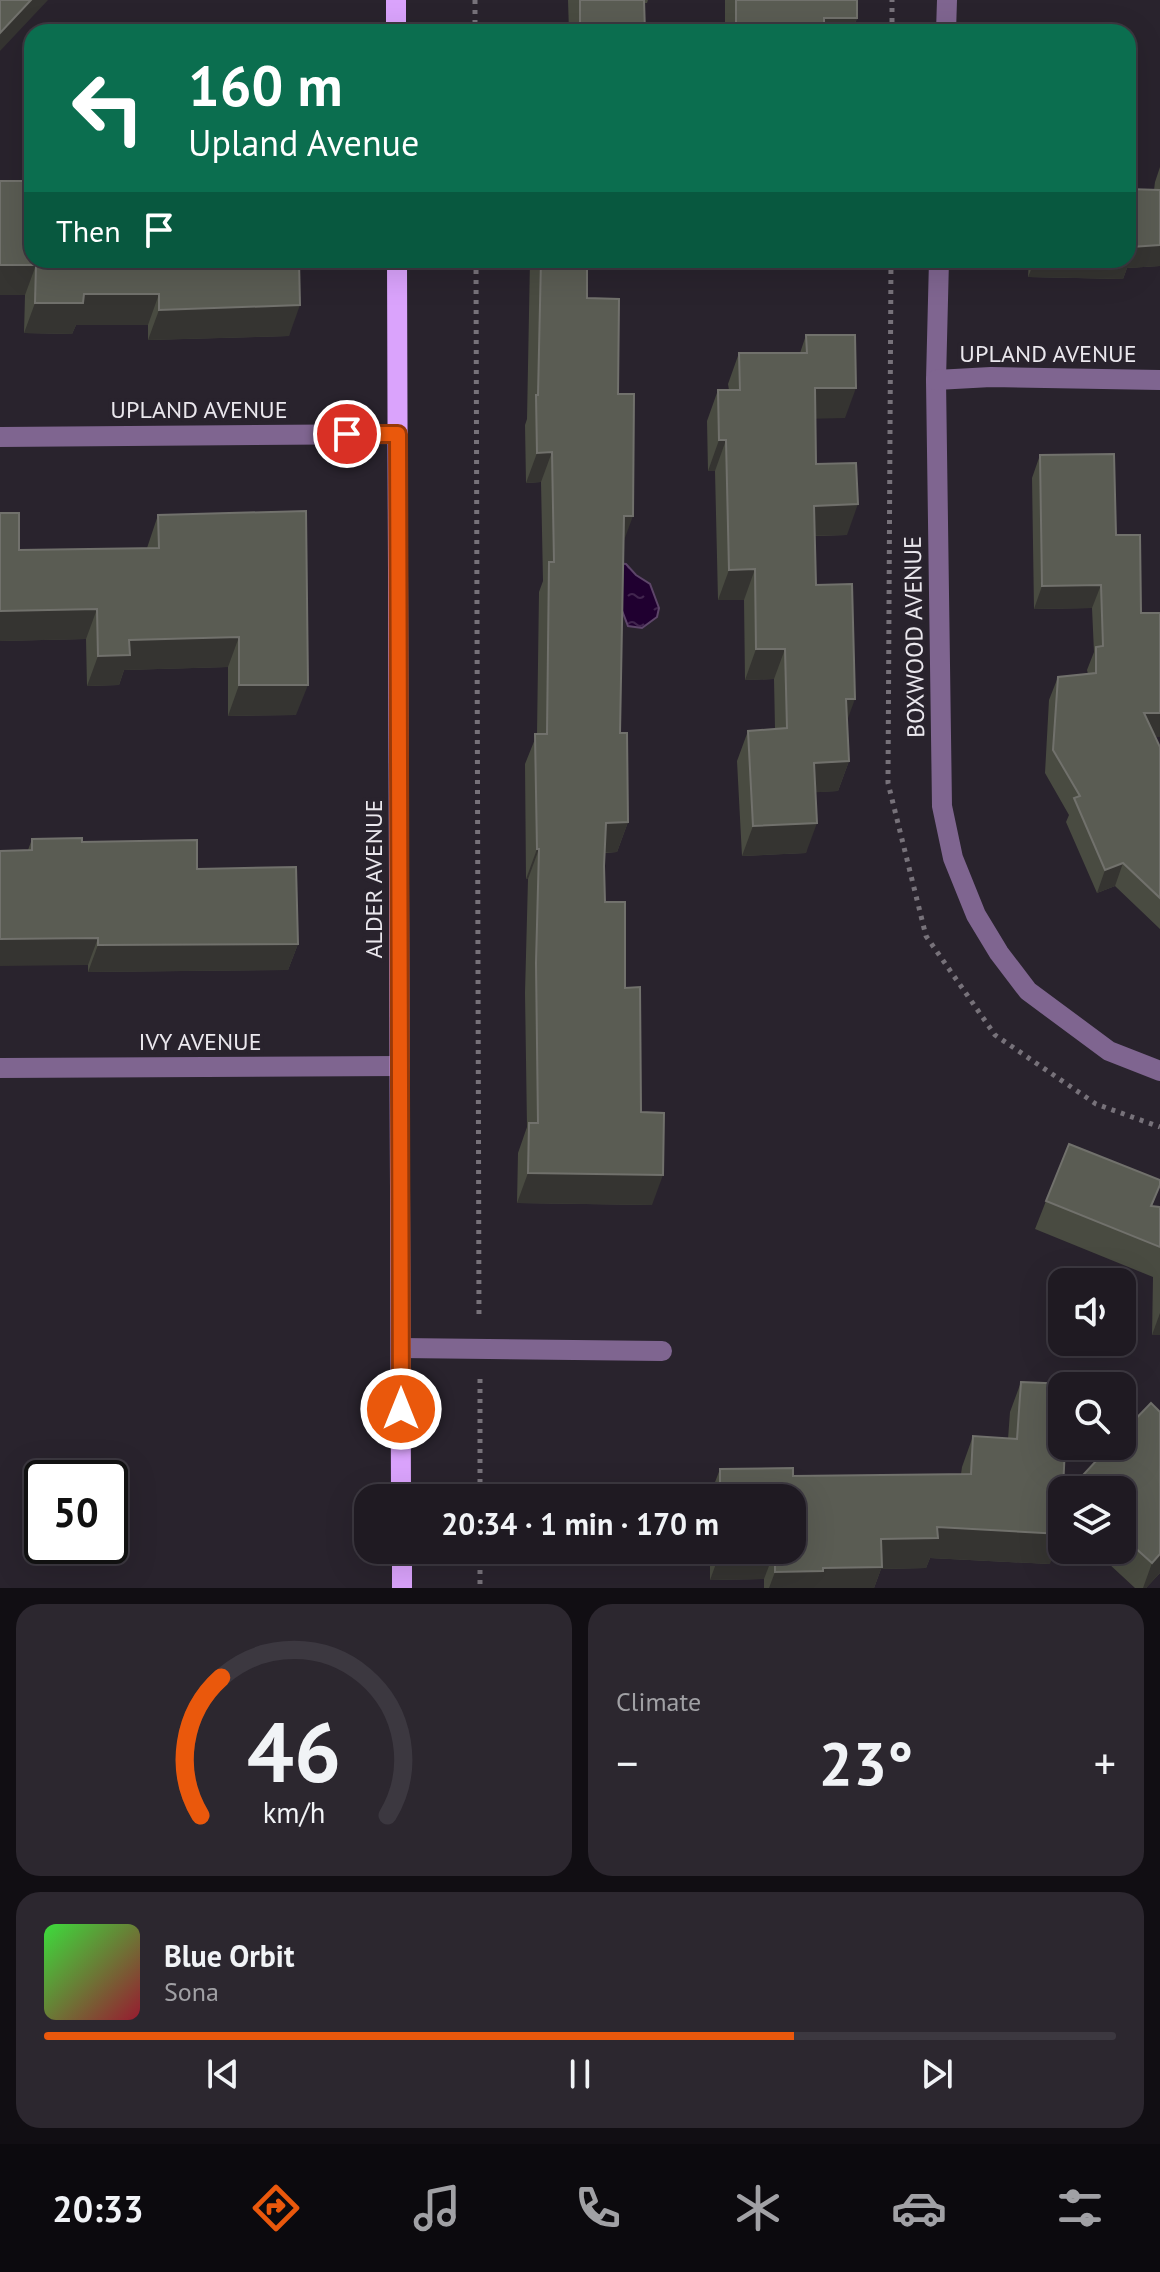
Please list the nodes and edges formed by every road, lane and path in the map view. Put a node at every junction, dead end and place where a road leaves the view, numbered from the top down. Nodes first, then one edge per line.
1 (396, 0) edge
2 (475, 0) edge
3 (892, 0) edge
4 (947, 0) edge
5 (396, 24) edge
6 (475, 24) edge
7 (892, 24) edge
8 (946, 24) edge
9 (397, 268) edge
10 (476, 268) edge
11 (939, 268) edge
12 (936, 380) junction
13 (1160, 380) edge
14 (398, 434) junction
15 (0, 437) edge
16 (400, 1066) junction
17 (0, 1068) edge
18 (1160, 1071) edge
19 (1096, 1104) dead end
20 (1160, 1127) edge
21 (401, 1348) junction
22 (479, 1349) junction
23 (662, 1351) dead end
24 (401, 1484) edge
25 (480, 1484) edge
26 (402, 1564) edge
27 (480, 1564) edge
28 (402, 1588) edge
29 (480, 1588) edge

1 - 5 main road
2 - 6 path
3 - 7 path
4 - 8 street
9 - 14 main road, ALDER AVENUE
10 - 22 path
11 - 12 street, BOXWOOD AVENUE
12 - 13 street, UPLAND AVENUE
12 - 18 street, BOXWOOD AVENUE
14 - 15 street, UPLAND AVENUE
14 - 16 main road, ALDER AVENUE
16 - 17 street, IVY AVENUE
16 - 21 main road, ALDER AVENUE
19 - 20 path
21 - 22 street
21 - 24 main road, ALDER AVENUE
22 - 23 street
22 - 25 path
26 - 28 main road
27 - 29 path

